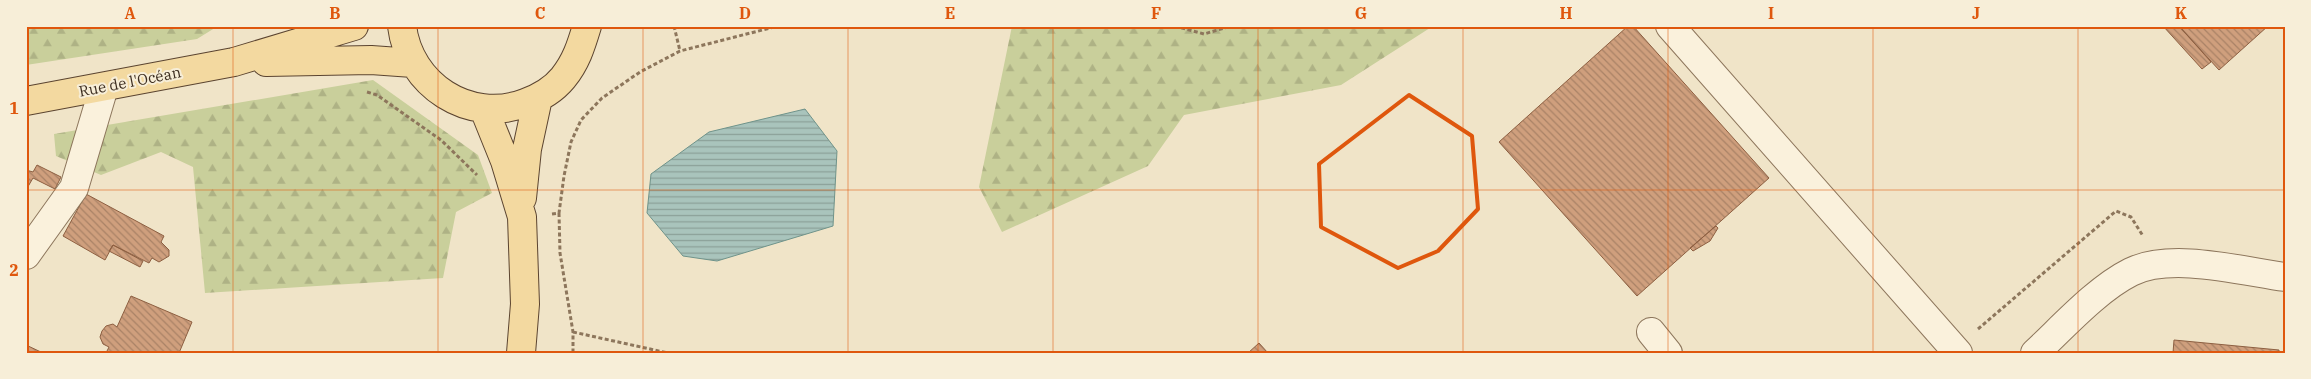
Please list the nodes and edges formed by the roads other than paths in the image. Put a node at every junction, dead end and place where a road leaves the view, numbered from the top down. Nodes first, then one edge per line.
1 (354, 26) edge
2 (402, 26) edge
3 (586, 26) edge
4 (1670, 26) edge
5 (234, 62) junction
6 (413, 63) junction
7 (104, 87) junction
8 (538, 98) junction
9 (26, 101) edge
10 (484, 109) junction
11 (521, 210) junction
12 (26, 255) edge
13 (2285, 277) edge
14 (1651, 332) dead end
15 (1956, 351) edge
16 (521, 353) edge
17 (1668, 353) edge
18 (2035, 353) edge

1 - 5 main road, Rue de l'Océan
2 - 6 main road
3 - 8 main road
4 - 15 street
5 - 6 main road, Rue de l'Océan
5 - 7 main road, Rue de l'Océan
6 - 10 main road
7 - 9 main road, Rue de l'Océan
7 - 12 street
8 - 10 main road
8 - 11 main road
10 - 11 main road
11 - 16 main road
13 - 18 street
14 - 17 street

